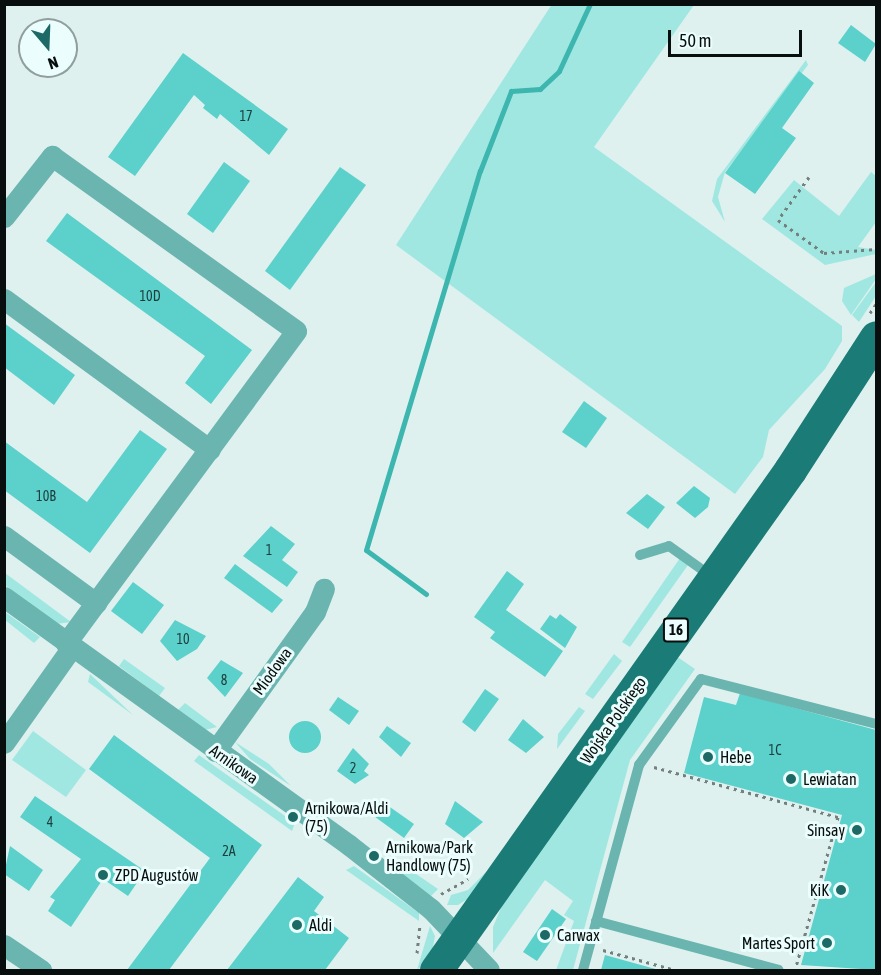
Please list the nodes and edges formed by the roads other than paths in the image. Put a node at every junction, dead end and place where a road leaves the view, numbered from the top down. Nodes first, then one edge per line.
1 (4, 216) edge
2 (4, 299) edge
3 (876, 337) edge
4 (876, 361) edge
5 (210, 450) junction
6 (790, 470) junction
7 (4, 536) edge
8 (640, 555) dead end
9 (714, 578) junction
10 (324, 589) dead end
11 (4, 597) edge
12 (96, 603) junction
13 (69, 645) junction
14 (876, 724) edge
15 (4, 743) edge
16 (215, 751) junction
17 (596, 921) junction
18 (460, 936) junction
19 (4, 945) edge
20 (41, 970) edge
21 (436, 970) edge
22 (489, 970) edge
23 (583, 970) edge
24 (779, 970) edge

1 - 5 street
2 - 5 street
3 - 6 main road, Wojska Polskiego / 16
4 - 6 main road, Wojska Polskiego / 16
5 - 12 street
6 - 9 main road, Wojska Polskiego / 16
7 - 12 street
8 - 9 lane
9 - 18 main road, Wojska Polskiego / 16
10 - 16 street, Miodowa
11 - 13 street, Arnikowa
12 - 13 street
13 - 15 street
13 - 16 street, Arnikowa
14 - 17 lane
16 - 18 street, Arnikowa
17 - 23 lane
17 - 24 lane
18 - 21 main road, Wojska Polskiego / 16
18 - 22 street, Arnikowa
19 - 20 street

